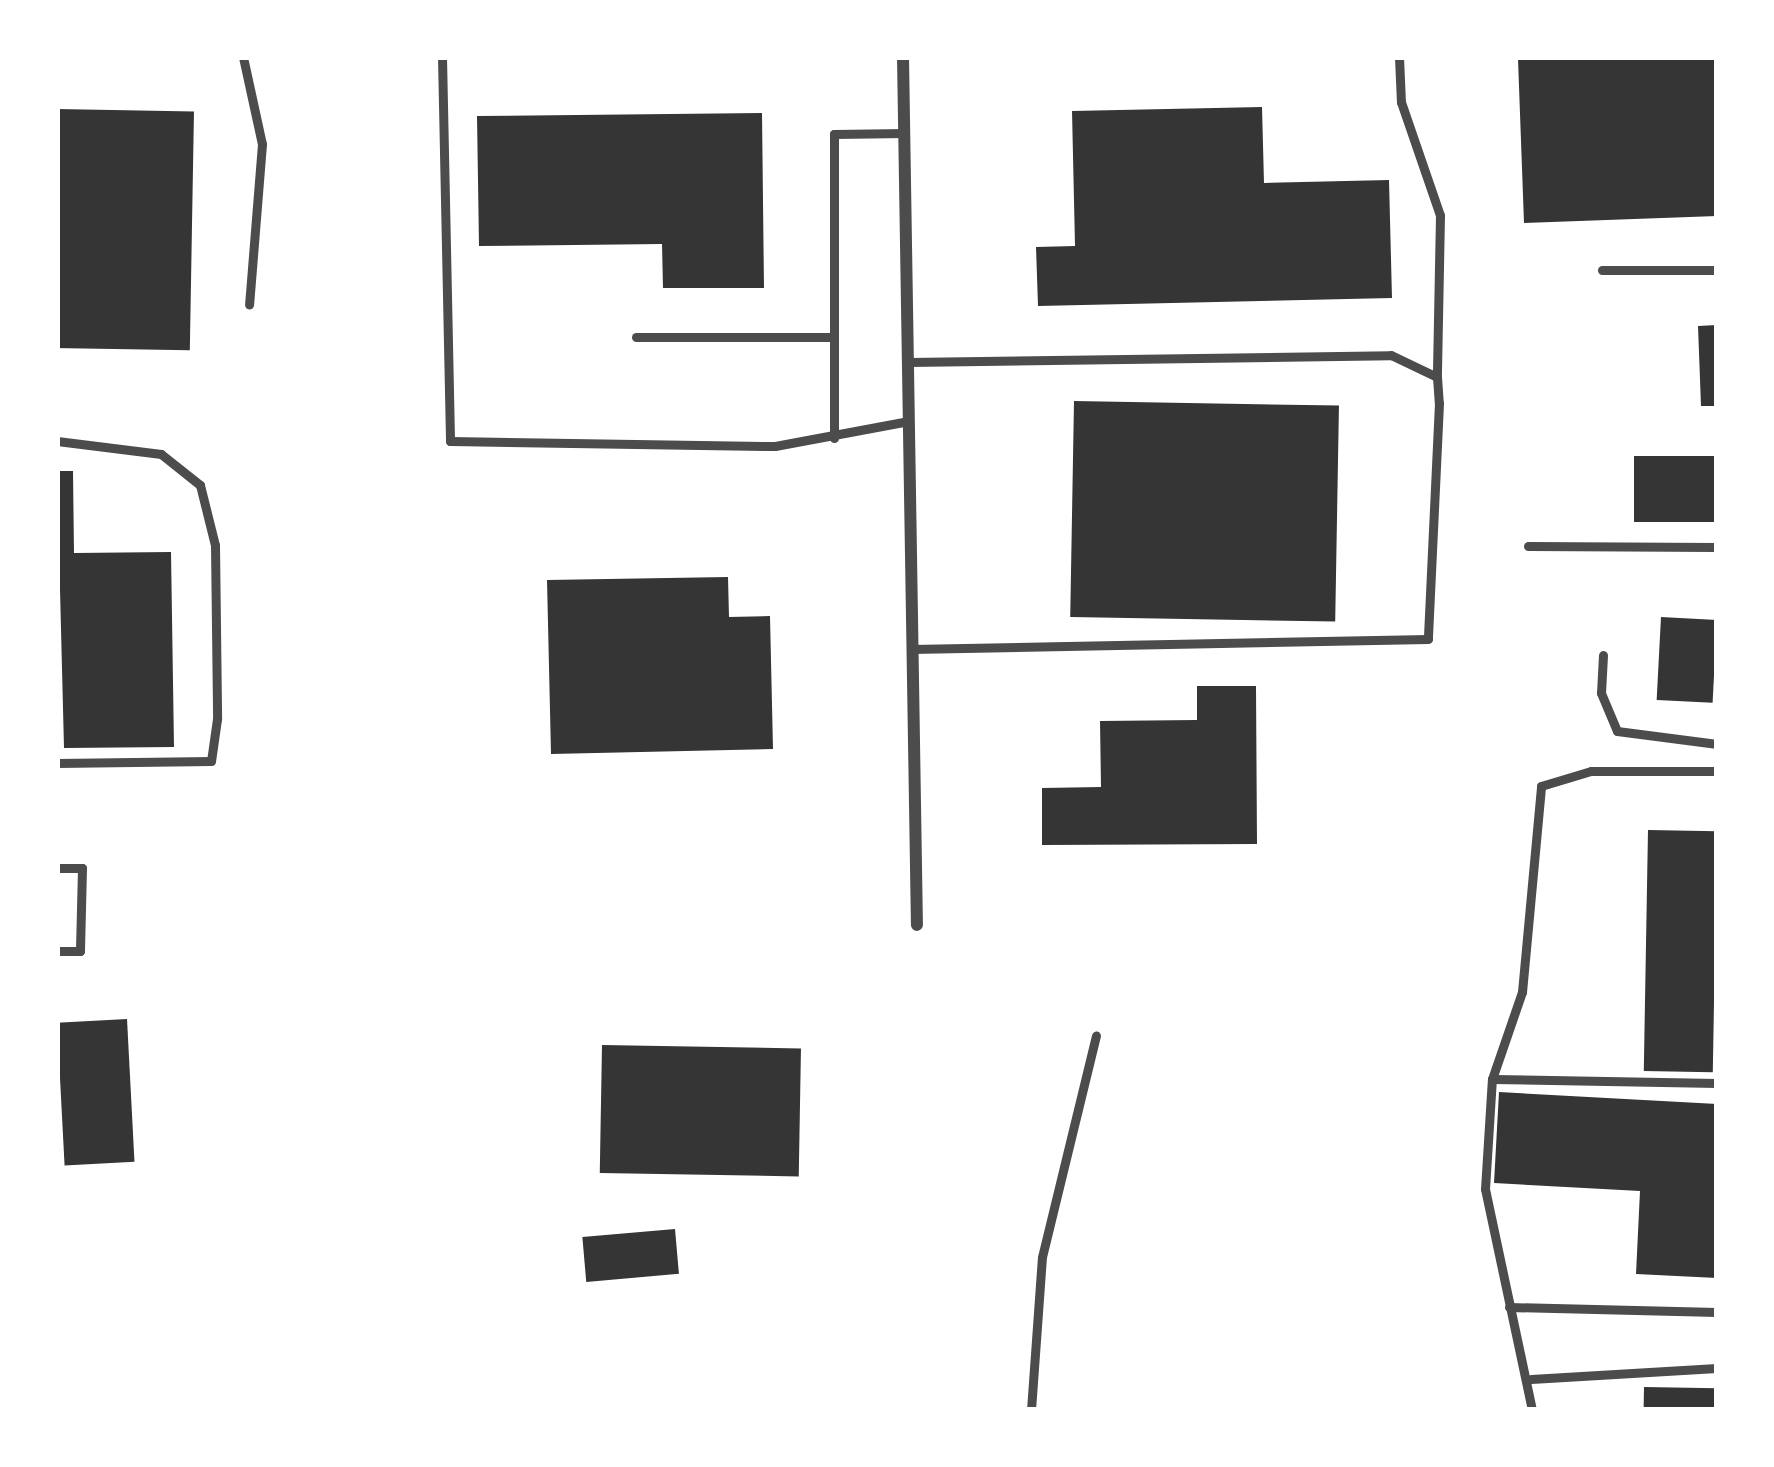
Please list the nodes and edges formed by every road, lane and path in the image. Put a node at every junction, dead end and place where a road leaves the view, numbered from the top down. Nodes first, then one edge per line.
1 (242, 57) edge
2 (442, 57) edge
3 (903, 57) edge
4 (1399, 57) edge
5 (905, 133) junction
6 (1602, 270) dead end
7 (1717, 270) edge
8 (249, 304) dead end
9 (635, 337) dead end
10 (832, 337) junction
11 (909, 362) junction
12 (1437, 377) junction
13 (909, 421) junction
14 (834, 438) junction
15 (57, 441) edge
16 (1528, 546) dead end
17 (1717, 547) edge
18 (911, 649) junction
19 (1603, 655) dead end
20 (1717, 744) edge
21 (57, 763) edge
22 (1717, 771) edge
23 (57, 868) edge
24 (917, 926) dead end
25 (57, 951) edge
26 (1096, 1035) dead end
27 (1492, 1079) junction
28 (1717, 1083) edge
29 (1509, 1307) junction
30 (1717, 1312) edge
31 (1717, 1368) edge
32 (1531, 1379) junction
33 (1031, 1410) edge
34 (1532, 1410) edge

1 - 8 lane
2 - 14 lane
3 - 5 street
4 - 12 lane
5 - 10 lane
5 - 11 street
6 - 7 lane
9 - 10 lane
10 - 14 lane
11 - 12 lane
11 - 13 street
12 - 18 lane
13 - 14 lane
13 - 18 street
15 - 21 lane
16 - 17 lane
18 - 24 street
19 - 20 lane
22 - 27 lane
23 - 25 lane
26 - 33 lane
27 - 28 lane
27 - 29 lane
29 - 30 lane
29 - 32 lane
31 - 32 lane
32 - 34 lane

